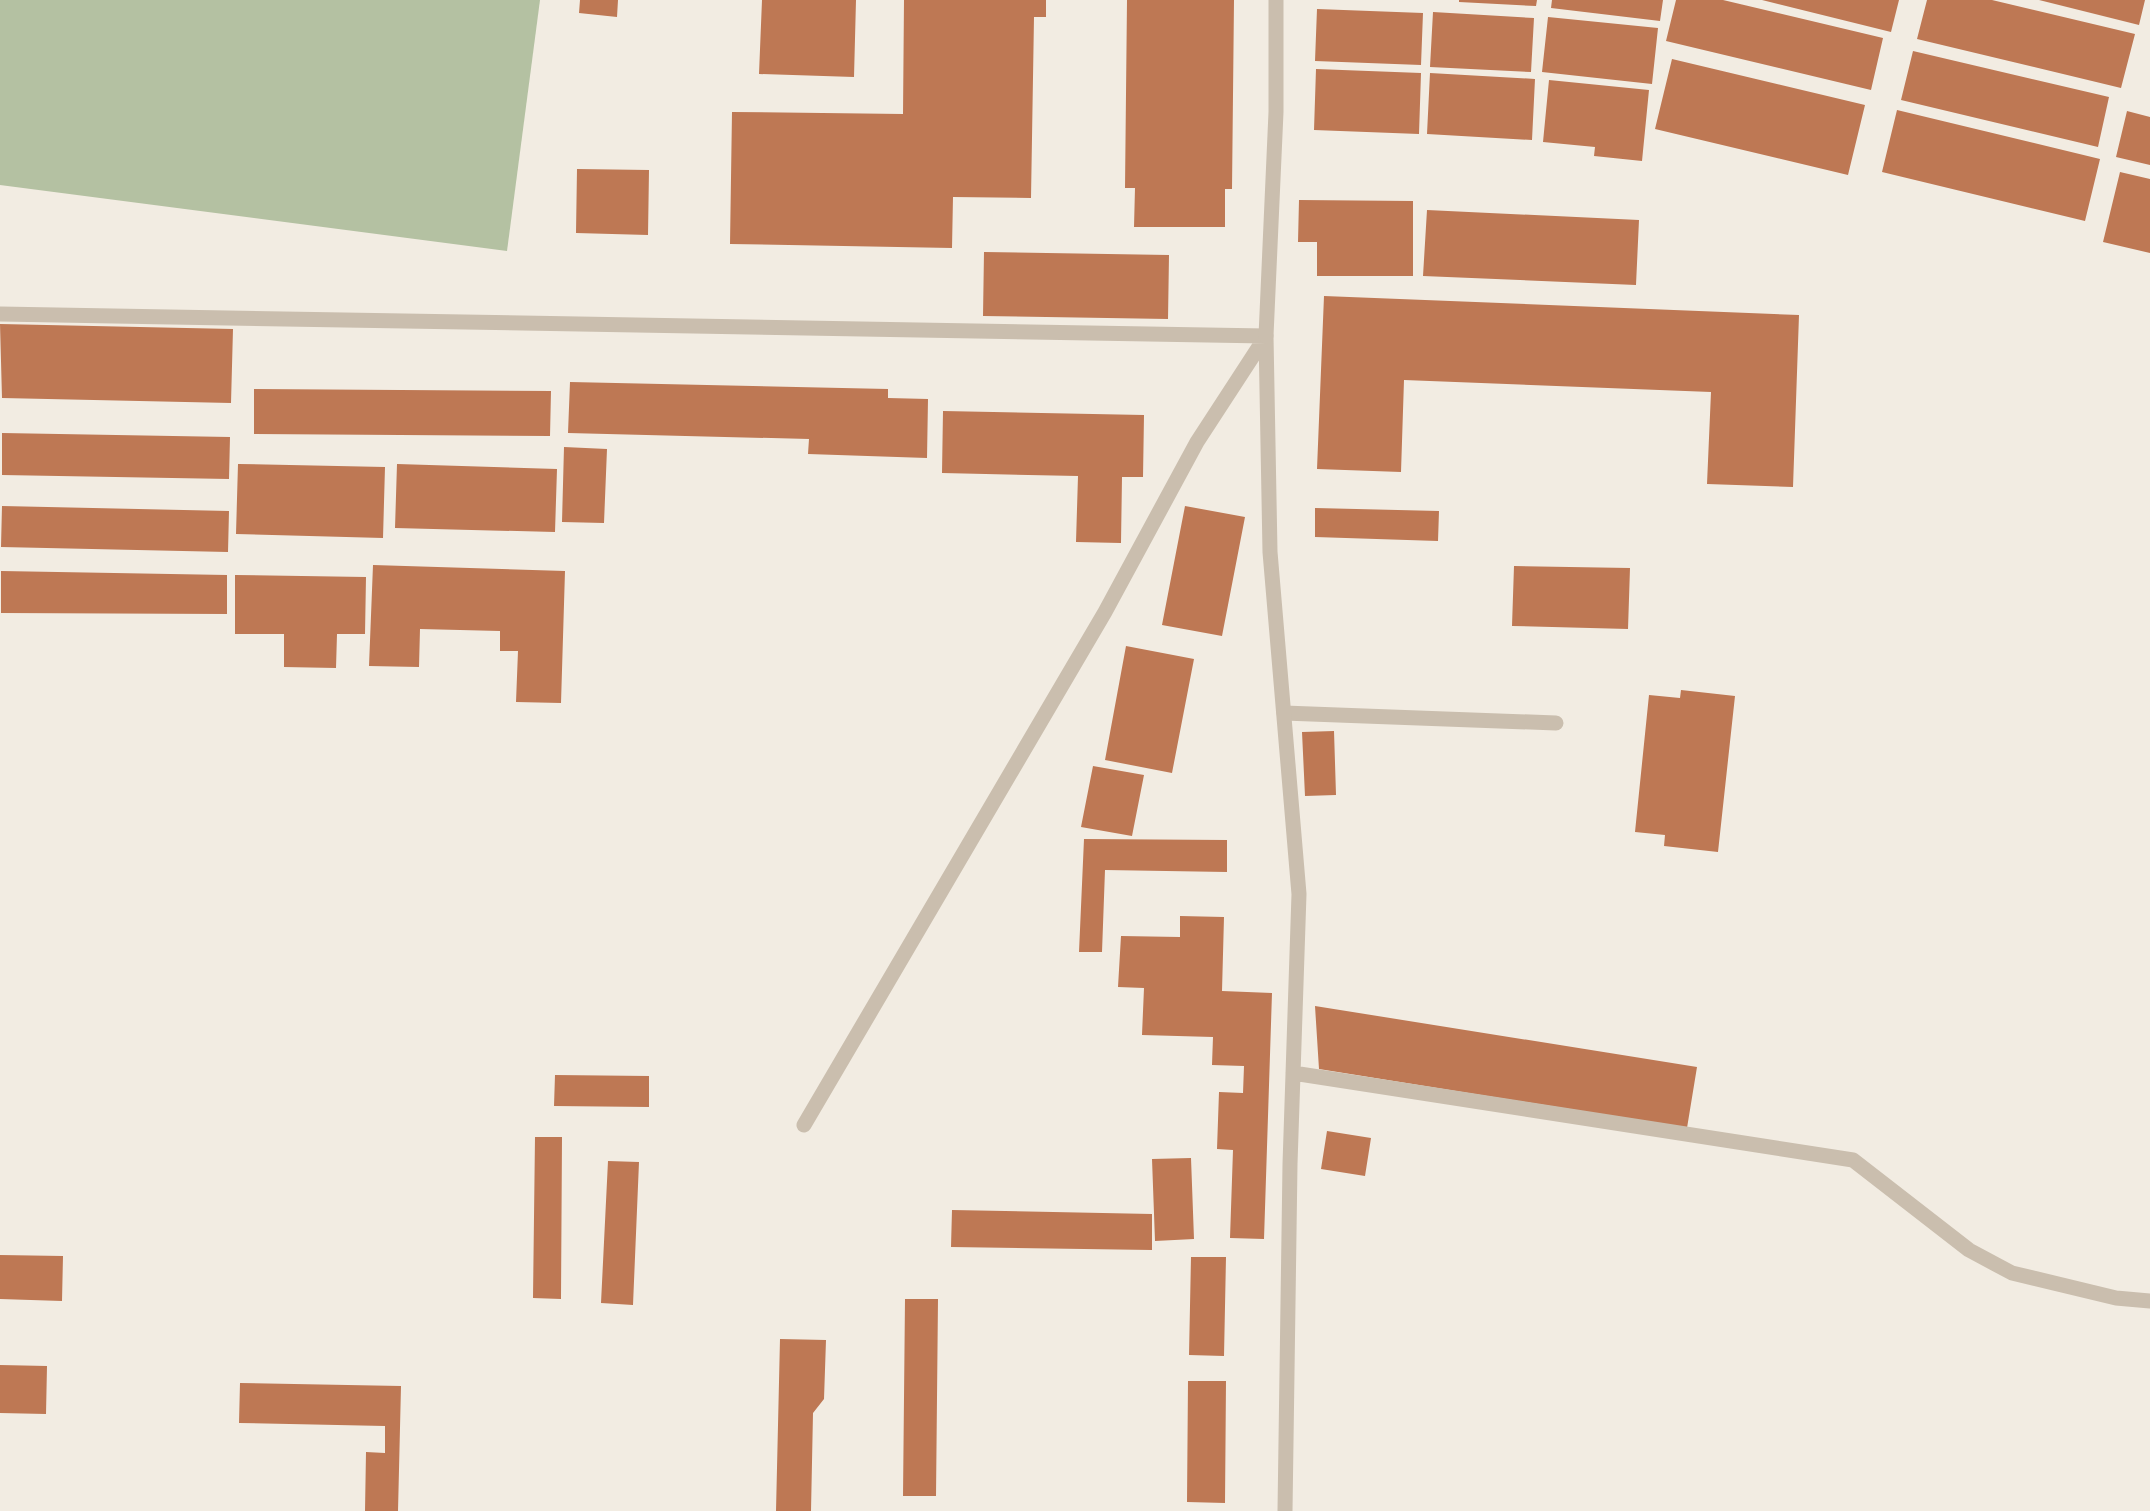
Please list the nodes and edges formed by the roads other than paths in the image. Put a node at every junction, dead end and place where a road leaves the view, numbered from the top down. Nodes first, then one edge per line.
1 (1276, 0) edge
2 (0, 314) edge
3 (1266, 336) junction
4 (1284, 713) junction
5 (1556, 723) dead end
6 (1293, 1073) junction
7 (804, 1125) dead end
8 (2150, 1301) edge
9 (1285, 1511) edge

1 - 3 street
2 - 3 street
3 - 4 street
3 - 7 street
4 - 5 street
4 - 6 street
6 - 8 street
6 - 9 street

